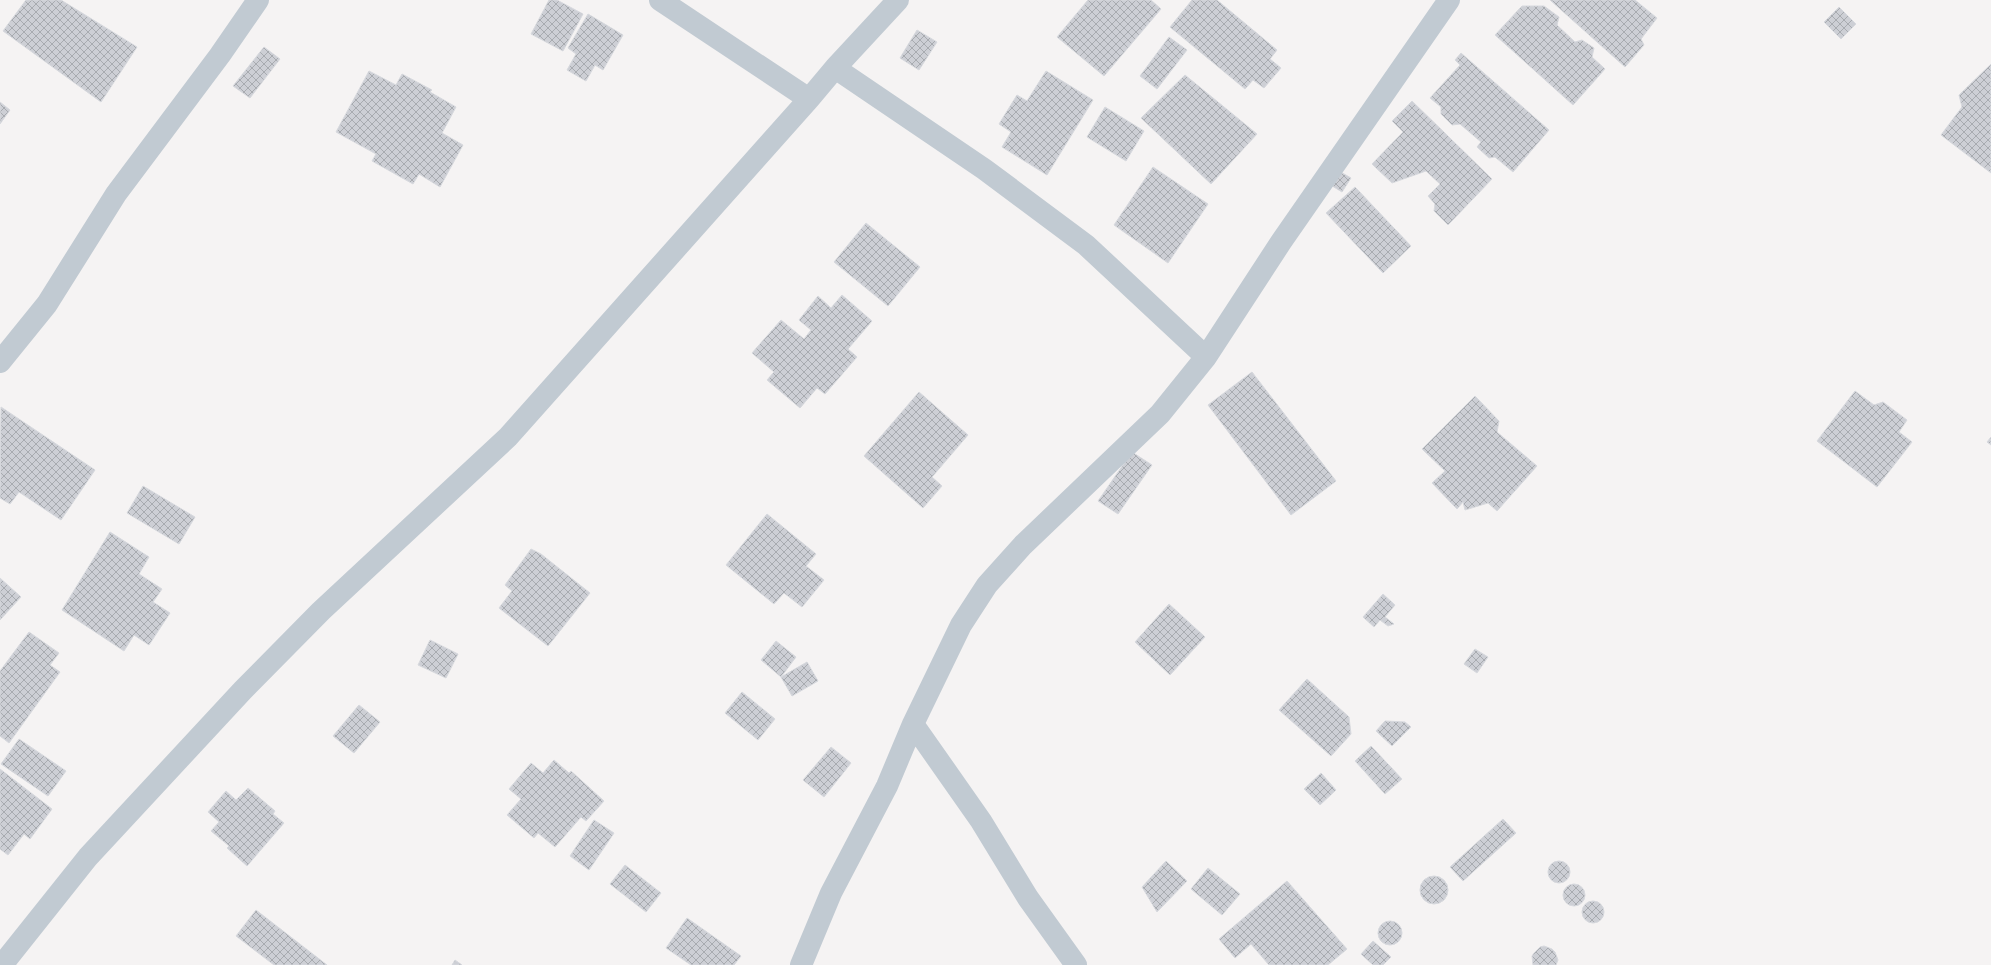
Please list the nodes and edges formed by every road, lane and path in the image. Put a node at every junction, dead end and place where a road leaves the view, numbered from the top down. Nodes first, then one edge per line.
1 (258, 0) edge
2 (660, 0) edge
3 (898, 0) edge
4 (1449, 0) edge
5 (835, 68) junction
6 (809, 99) junction
7 (1206, 358) junction
8 (0, 362) edge
9 (914, 724) junction
10 (2, 965) edge
11 (801, 965) edge
12 (1076, 965) edge

1 - 8 street
2 - 6 street
3 - 5 street
4 - 7 street
5 - 6 street
5 - 7 street
6 - 10 street
7 - 9 street
9 - 11 street
9 - 12 street

